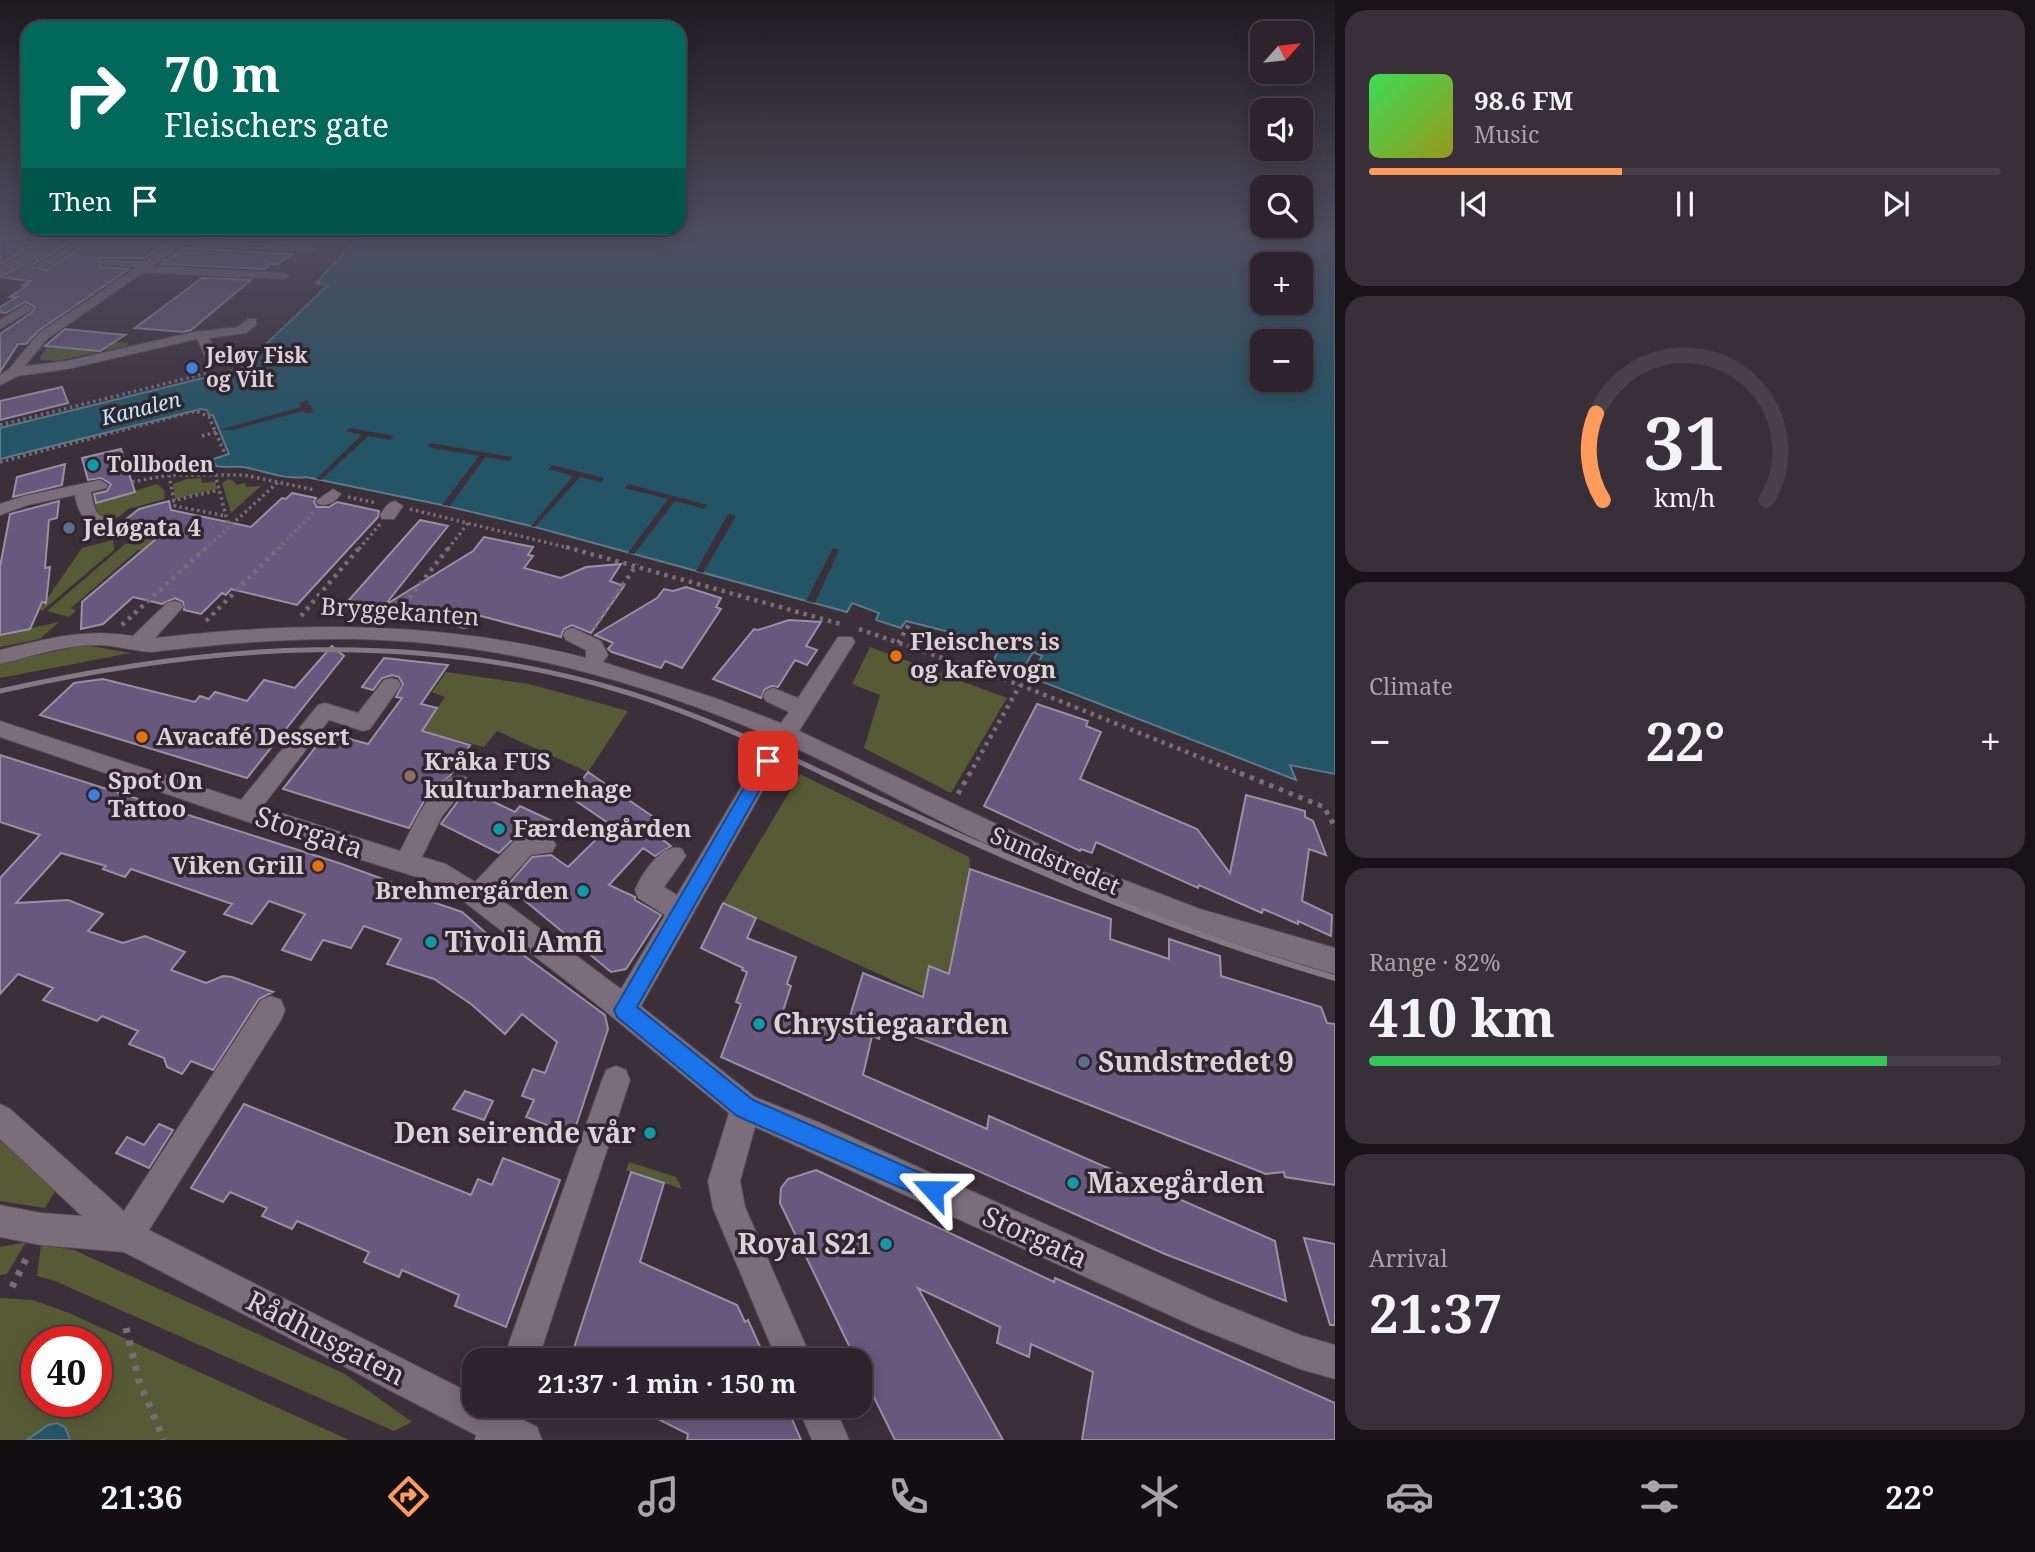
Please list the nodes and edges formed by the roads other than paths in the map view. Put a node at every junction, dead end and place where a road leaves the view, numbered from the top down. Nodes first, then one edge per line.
1 (93, 302) edge
2 (26, 308) dead end
3 (252, 322) dead end
4 (0, 325) edge
5 (198, 336) junction
6 (25, 360) junction
7 (214, 361) dead end
8 (0, 364) edge
9 (14, 372) junction
10 (0, 381) edge
11 (100, 485) dead end
12 (82, 489) junction
13 (0, 510) edge
14 (111, 526) dead end
15 (174, 607) dead end
16 (579, 638) road end
17 (845, 642) dead end
18 (136, 645) junction
19 (0, 657) edge
20 (590, 667) junction
21 (391, 685) dead end
22 (773, 696) dead end
23 (802, 709) junction
24 (0, 729) edge
25 (767, 759) junction
26 (458, 783) dead end
27 (245, 812) junction
28 (544, 845) dead end
29 (674, 856) dead end
30 (406, 863) junction
31 (477, 897) junction
32 (682, 912) junction
33 (1335, 961) edge
34 (271, 1010) dead end
35 (624, 1010) junction
36 (616, 1080) dead end
37 (745, 1108) junction
38 (0, 1119) edge
39 (12, 1231) edge
40 (127, 1236) junction
41 (524, 1348) edge
42 (790, 1348) edge
43 (1335, 1362) edge
44 (821, 1418) edge
45 (505, 1428) edge
46 (831, 1440) edge

1 - 6 street
2 - 4 street
3 - 5 street
5 - 7 street
5 - 9 street
6 - 8 street
6 - 9 street
9 - 10 street
11 - 12 street
12 - 13 street
12 - 14 street
15 - 18 street
16 - 20 street
17 - 23 street
18 - 19 street, Bryggekanten
18 - 20 street, Bryggekanten
20 - 25 street, Bryggekanten
21 - 27 street
22 - 23 street
23 - 25 street
24 - 27 street, Storgata
25 - 32 street
25 - 33 street, Sundstredet
26 - 30 street
27 - 30 street, Storgata
28 - 31 street
29 - 32 street
30 - 31 street, Storgata
31 - 35 street, Storgata
32 - 35 street
34 - 40 street
35 - 37 street, Storgata
36 - 41 street
37 - 42 street
37 - 43 street, Storgata
38 - 40 street
39 - 40 street
40 - 45 street, Rådhusgaten
44 - 46 street

